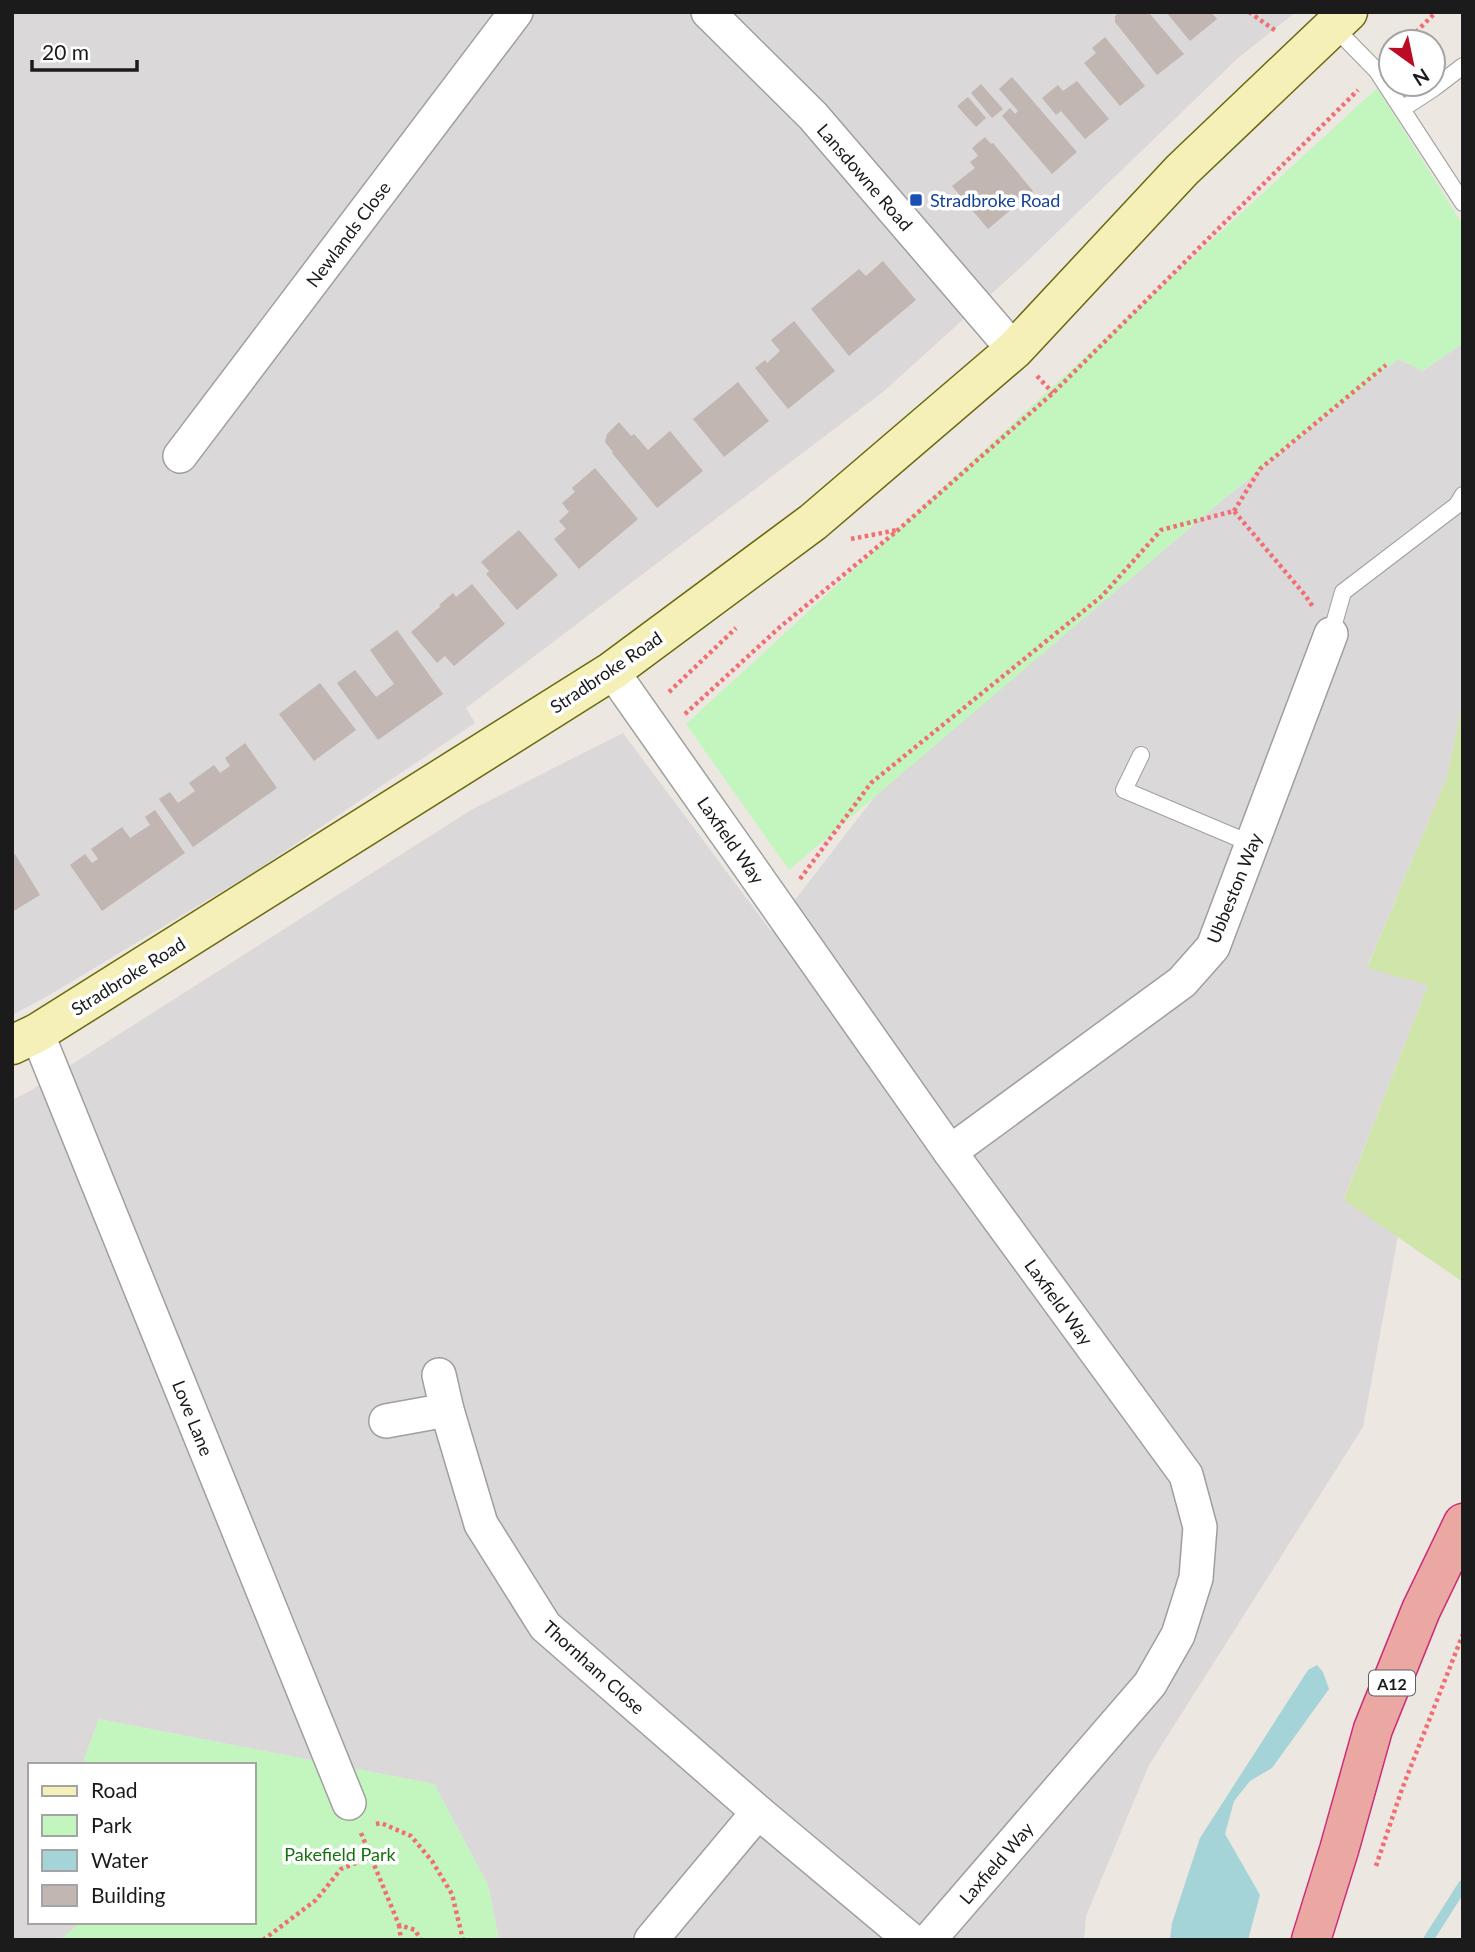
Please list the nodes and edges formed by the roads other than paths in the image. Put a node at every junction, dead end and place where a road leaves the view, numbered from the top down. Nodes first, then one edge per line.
1 (516, 12) edge
2 (708, 12) edge
3 (1341, 19) edge
4 (1463, 65) edge
5 (1402, 109) junction
6 (1463, 203) edge
7 (1014, 349) junction
8 (180, 456) dead end
9 (1463, 495) edge
10 (1331, 634) joint
11 (612, 671) junction
12 (1141, 755) dead end
13 (1252, 844) junction
14 (25, 1039) edge
15 (950, 1152) junction
16 (439, 1376) dead end
17 (447, 1409) junction
18 (386, 1420) dead end
19 (1463, 1523) edge
20 (1463, 1562) edge
21 (758, 1812) junction
22 (354, 1814) road end
23 (1339, 1850) junction
24 (651, 1940) edge
25 (911, 1940) edge
26 (929, 1940) edge
27 (1311, 1940) edge

1 - 8 street, Newlands Close
2 - 7 street, Lansdowne Road
3 - 5 lane
3 - 7 main road, Stradbroke Road
4 - 5 lane
5 - 6 lane
7 - 11 main road, Stradbroke Road
9 - 10 lane
10 - 13 street, Ubbeston Way
11 - 14 main road, Stradbroke Road
11 - 15 street, Laxfield Way
12 - 13 lane
13 - 15 street, Ubbeston Way
14 - 22 street, Love Lane
15 - 26 street, Laxfield Way
16 - 17 street, Thornham Close
17 - 18 street
17 - 21 street, Thornham Close
19 - 23 highway, A12
20 - 23 highway, A12
21 - 24 street
21 - 25 street, Thornham Close
23 - 27 highway, A12

